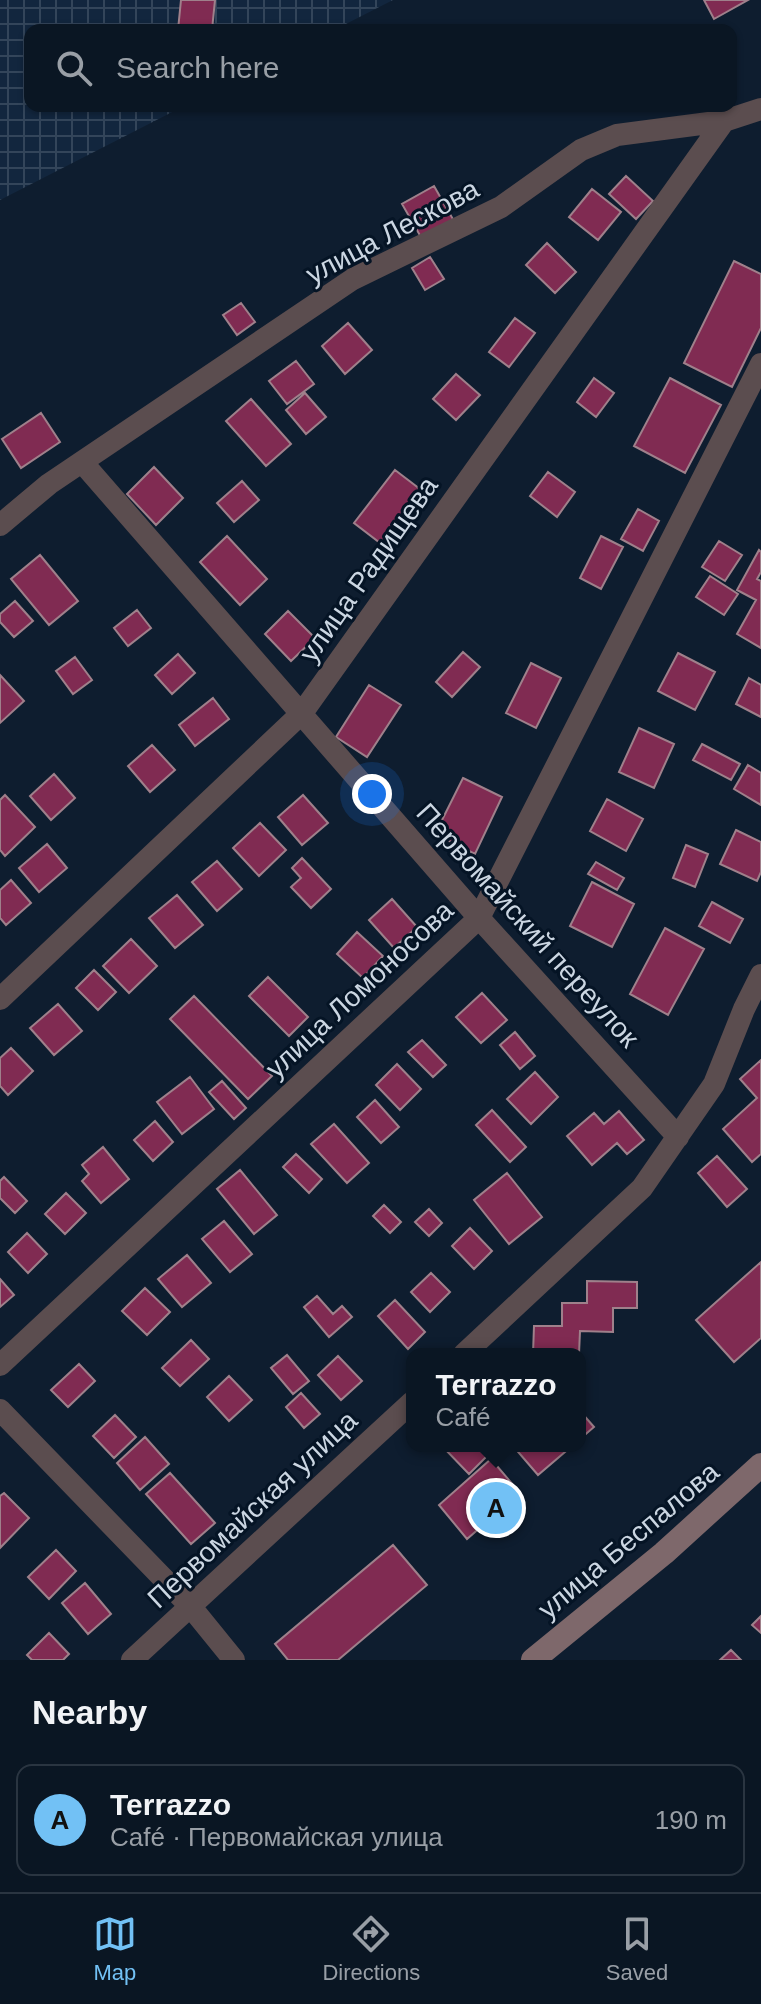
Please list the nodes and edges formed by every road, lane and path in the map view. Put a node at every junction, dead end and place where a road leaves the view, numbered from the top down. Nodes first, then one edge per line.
1 (761, 109) edge
2 (724, 121) junction
3 (761, 364) edge
4 (82, 462) junction
5 (0, 525) edge
6 (302, 713) junction
7 (479, 918) junction
8 (761, 975) edge
9 (0, 999) edge
10 (678, 1137) junction
11 (470, 1348) edge
12 (0, 1365) edge
13 (406, 1408) edge
14 (0, 1410) edge
15 (761, 1465) edge
16 (191, 1607) junction
17 (132, 1660) edge
18 (234, 1660) edge
19 (533, 1660) edge

1 - 2 street, улица Лескова
2 - 4 street, улица Лескова
2 - 6 street, улица Радищева
3 - 7 street, улица Ломоносова
4 - 5 street, улица Лескова
4 - 6 street, Первомайский переулок
6 - 7 street, Первомайский переулок
6 - 9 street, улица Радищева
7 - 10 street, Первомайский переулок
7 - 12 street, улица Ломоносова
8 - 10 street
10 - 11 street
13 - 16 street, Первомайская улица
14 - 16 street
15 - 19 main road, улица Беспалова
16 - 17 street, Первомайская улица
16 - 18 street

